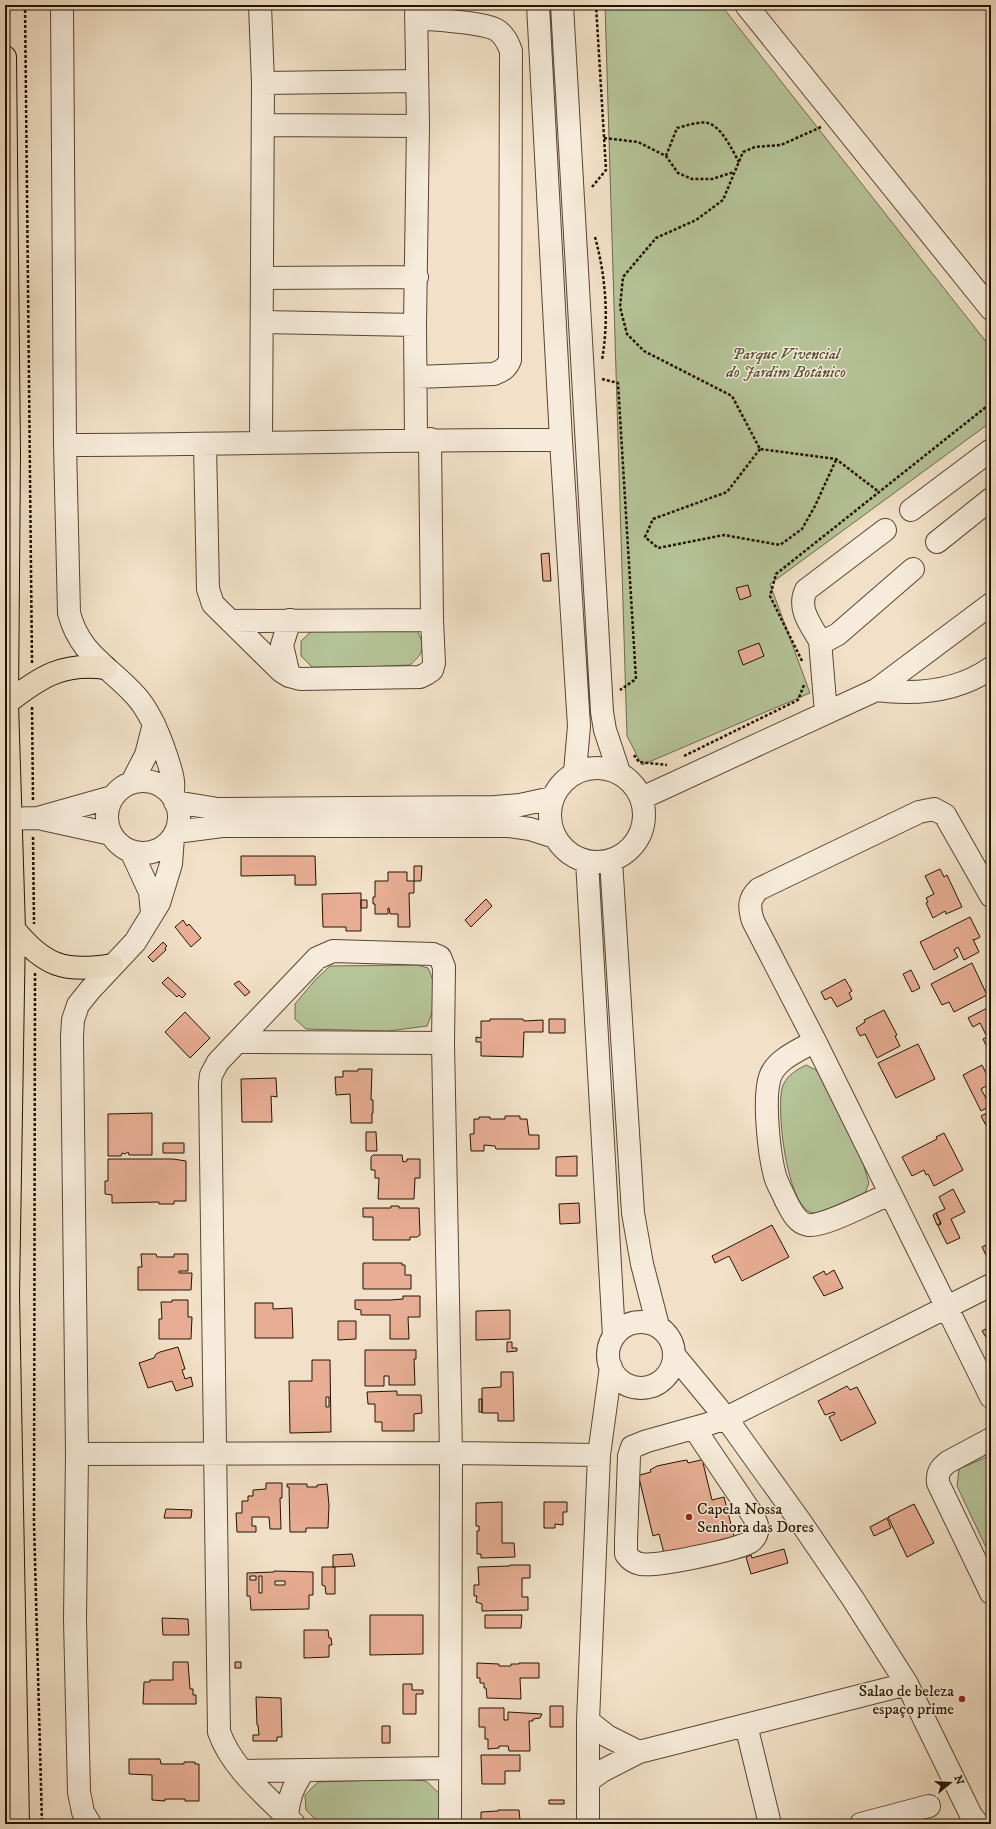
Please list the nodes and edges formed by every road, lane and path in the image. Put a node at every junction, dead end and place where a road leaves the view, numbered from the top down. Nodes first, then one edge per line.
1 (62, 5) edge
2 (260, 5) edge
3 (538, 5) edge
4 (562, 5) edge
5 (596, 5) edge
6 (746, 5) edge
7 (416, 12) edge
8 (5, 57) edge
9 (417, 81) junction
10 (263, 84) junction
11 (827, 124) dead end
12 (263, 125) junction
13 (418, 126) junction
14 (604, 138) junction
15 (666, 156) junction
16 (739, 162) junction
17 (734, 172) junction
18 (591, 192) dead end
19 (594, 232) dead end
20 (417, 277) junction
21 (262, 278) junction
22 (991, 309) edge
23 (263, 322) junction
24 (415, 325) junction
25 (601, 364) dead end
26 (417, 377) junction
27 (599, 378) dead end
28 (991, 403) edge
29 (423, 440) junction
30 (561, 440) junction
31 (262, 442) junction
32 (65, 445) junction
33 (204, 445) junction
34 (760, 449) junction
35 (991, 450) edge
36 (836, 459) junction
37 (879, 492) junction
38 (991, 499) edge
39 (911, 510) dead end
40 (885, 530) dead end
41 (937, 542) dead end
42 (913, 569) dead end
43 (991, 604) edge
44 (290, 620) junction
45 (432, 620) junction
46 (230, 621) junction
47 (820, 641) junction
48 (803, 663) dead end
49 (106, 668) junction
50 (991, 668) edge
51 (289, 676) junction
52 (805, 682) dead end
53 (876, 690) junction
54 (616, 692) dead end
55 (8, 703) junction
56 (826, 713) junction
57 (154, 724) junction
58 (631, 751) dead end
59 (680, 758) dead end
60 (673, 762) dead end
61 (575, 772) junction
62 (619, 772) junction
63 (132, 782) junction
64 (112, 797) junction
65 (552, 798) junction
66 (642, 798) junction
67 (174, 799) junction
68 (38, 818) junction
69 (8, 819) edge
70 (111, 834) junction
71 (174, 834) junction
72 (555, 837) junction
73 (131, 851) junction
74 (612, 860) junction
75 (587, 861) junction
76 (989, 884) edge
77 (152, 914) junction
78 (14, 929) junction
79 (112, 965) junction
80 (815, 1041) junction
81 (237, 1042) junction
82 (442, 1043) junction
83 (890, 1194) junction
84 (991, 1284) edge
85 (946, 1307) junction
86 (658, 1326) junction
87 (614, 1336) junction
88 (674, 1355) junction
89 (611, 1367) junction
90 (991, 1397) edge
91 (726, 1418) junction
92 (694, 1428) junction
93 (991, 1439) edge
94 (215, 1453) junction
95 (451, 1453) junction
96 (77, 1454) junction
97 (599, 1455) junction
98 (991, 1593) edge
99 (907, 1684) junction
100 (588, 1721) junction
101 (746, 1725) junction
102 (638, 1752) junction
103 (450, 1768) junction
104 (242, 1770) junction
105 (304, 1770) junction
106 (588, 1781) junction
107 (929, 1806) dead end
108 (291, 1820) edge
109 (18, 1824) edge
110 (90, 1824) edge
111 (450, 1824) edge
112 (588, 1824) edge
113 (770, 1824) edge
114 (861, 1824) edge
115 (978, 1824) edge

1 - 32 street
2 - 10 street
3 - 30 street
4 - 62 street
5 - 14 path
6 - 22 street
7 - 9 street
7 - 26 street
8 - 55 main road
9 - 10 street
9 - 13 street
10 - 12 street
11 - 16 path
12 - 13 street
12 - 21 street
13 - 20 street
14 - 15 path
14 - 18 path
15 - 16 path
15 - 17 path
16 - 17 path
17 - 34 path
19 - 25 path
20 - 21 street
20 - 24 street
21 - 23 street
23 - 24 street
23 - 31 street
24 - 26 street
26 - 29 street
27 - 54 path
28 - 37 path
29 - 30 street
29 - 31 street
29 - 45 street
30 - 61 street
31 - 33 street
32 - 33 street
32 - 49 street
33 - 46 street
34 - 36 path
34 - 36 path
35 - 39 street
36 - 37 path
37 - 48 path
38 - 41 street
40 - 47 street
42 - 47 street
43 - 53 street
44 - 45 street
44 - 46 street
44 - 51 street
45 - 51 street
46 - 51 street
47 - 56 street
49 - 55 main road
49 - 57 street
50 - 53 street
52 - 59 path
53 - 56 street
55 - 69 main road
56 - 66 street
57 - 63 street
57 - 67 street
58 - 60 path
61 - 62 street
61 - 65 street
62 - 66 street
63 - 64 street
63 - 67 street
64 - 68 street
64 - 70 street
65 - 67 street
65 - 72 street
66 - 74 street
67 - 71 street
68 - 69 street
68 - 70 street
69 - 78 main road
70 - 73 street
71 - 72 street
71 - 73 street
71 - 77 street
72 - 75 street
73 - 77 street
74 - 75 street
74 - 86 street
75 - 87 street
76 - 80 street
77 - 79 street
78 - 79 main road
78 - 109 main road
79 - 96 street
80 - 83 street
80 - 83 street
81 - 82 street
81 - 82 street
81 - 94 street
82 - 95 street
83 - 85 street
84 - 85 street
85 - 90 street
85 - 91 street
86 - 87 street
86 - 88 street
87 - 89 street
88 - 89 street
88 - 91 street
89 - 97 street
91 - 92 street
91 - 99 street
92 - 92 street
93 - 98 street
94 - 95 street
94 - 96 street
94 - 104 street
95 - 97 street
95 - 103 street
96 - 110 street
97 - 100 street
99 - 101 street
99 - 115 street
100 - 102 street
100 - 106 street
101 - 102 street
101 - 113 street
102 - 106 street
103 - 105 street
103 - 111 street
104 - 105 street
104 - 108 street
105 - 108 street
106 - 112 street
107 - 114 street

